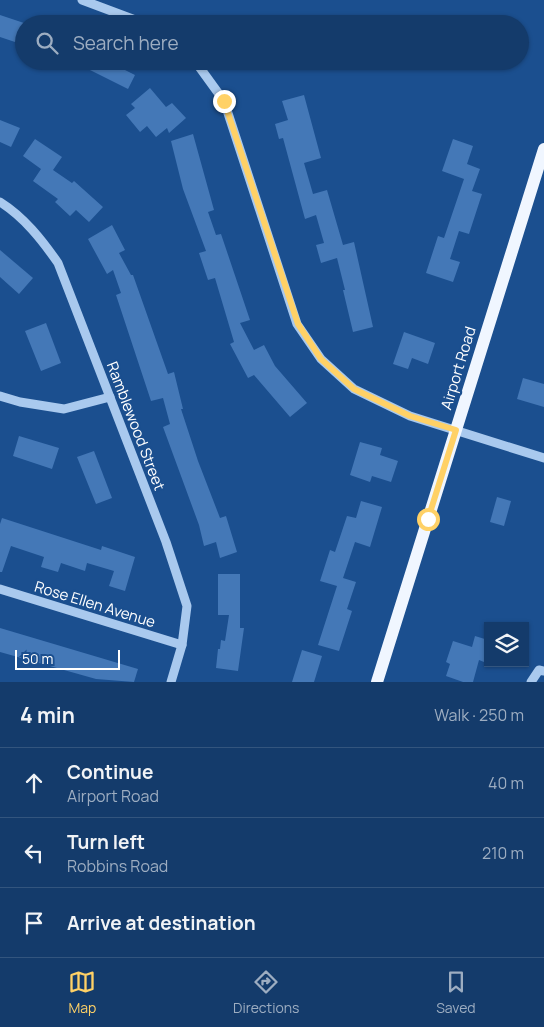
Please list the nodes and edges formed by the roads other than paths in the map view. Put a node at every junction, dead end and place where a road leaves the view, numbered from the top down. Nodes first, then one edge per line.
1 (82, 0) edge
2 (122, 15) edge
3 (202, 70) edge
4 (544, 149) edge
5 (0, 202) edge
6 (0, 396) edge
7 (110, 397) junction
8 (456, 430) junction
9 (544, 458) edge
10 (0, 589) edge
11 (182, 644) junction
12 (542, 670) edge
13 (171, 682) edge
14 (377, 682) edge
15 (531, 682) edge

1 - 2 street
3 - 8 street
4 - 8 main road, Airport Road
5 - 7 street, Ramblewood Street
6 - 7 street
7 - 11 street, Ramblewood Street
8 - 9 street
8 - 14 main road, Airport Road
10 - 11 street, Rose Ellen Avenue
11 - 13 street, Ramblewood Street
12 - 15 street

